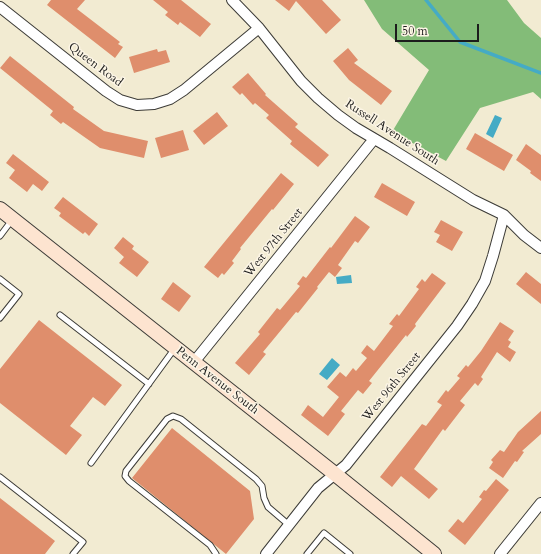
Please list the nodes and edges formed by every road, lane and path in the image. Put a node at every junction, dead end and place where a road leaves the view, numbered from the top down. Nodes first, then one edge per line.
1 (232, 0) edge
2 (0, 7) edge
3 (259, 28) junction
4 (374, 139) junction
5 (0, 210) edge
6 (504, 215) junction
7 (13, 220) junction
8 (0, 236) edge
9 (541, 248) edge
10 (0, 280) edge
11 (60, 315) dead end
12 (0, 318) edge
13 (175, 347) junction
14 (194, 362) junction
15 (149, 384) junction
16 (91, 463) dead end
17 (335, 474) junction
18 (0, 477) edge
19 (541, 503) edge
20 (289, 525) junction
21 (73, 554) edge
22 (216, 554) edge
23 (266, 554) edge
24 (307, 554) edge
25 (350, 554) edge
26 (434, 554) edge
27 (500, 554) edge

1 - 3 street, Russell Avenue South
2 - 3 street, Queen Road
3 - 4 street, Russell Avenue South
4 - 6 street, Russell Avenue South
4 - 14 street, West 97th Street
5 - 7 main road, Penn Avenue South
6 - 9 street, Russell Avenue South
6 - 17 street, West 96th Street
7 - 8 lane
7 - 13 main road, Penn Avenue South
10 - 12 lane
11 - 15 lane
13 - 14 main road, Penn Avenue South
13 - 15 lane
14 - 17 main road, Penn Avenue South
15 - 16 lane
17 - 20 street, West 96th Street
17 - 26 main road, Penn Avenue South
18 - 21 lane
19 - 27 street
20 - 22 lane
20 - 23 street, West 96th Street
24 - 25 lane

